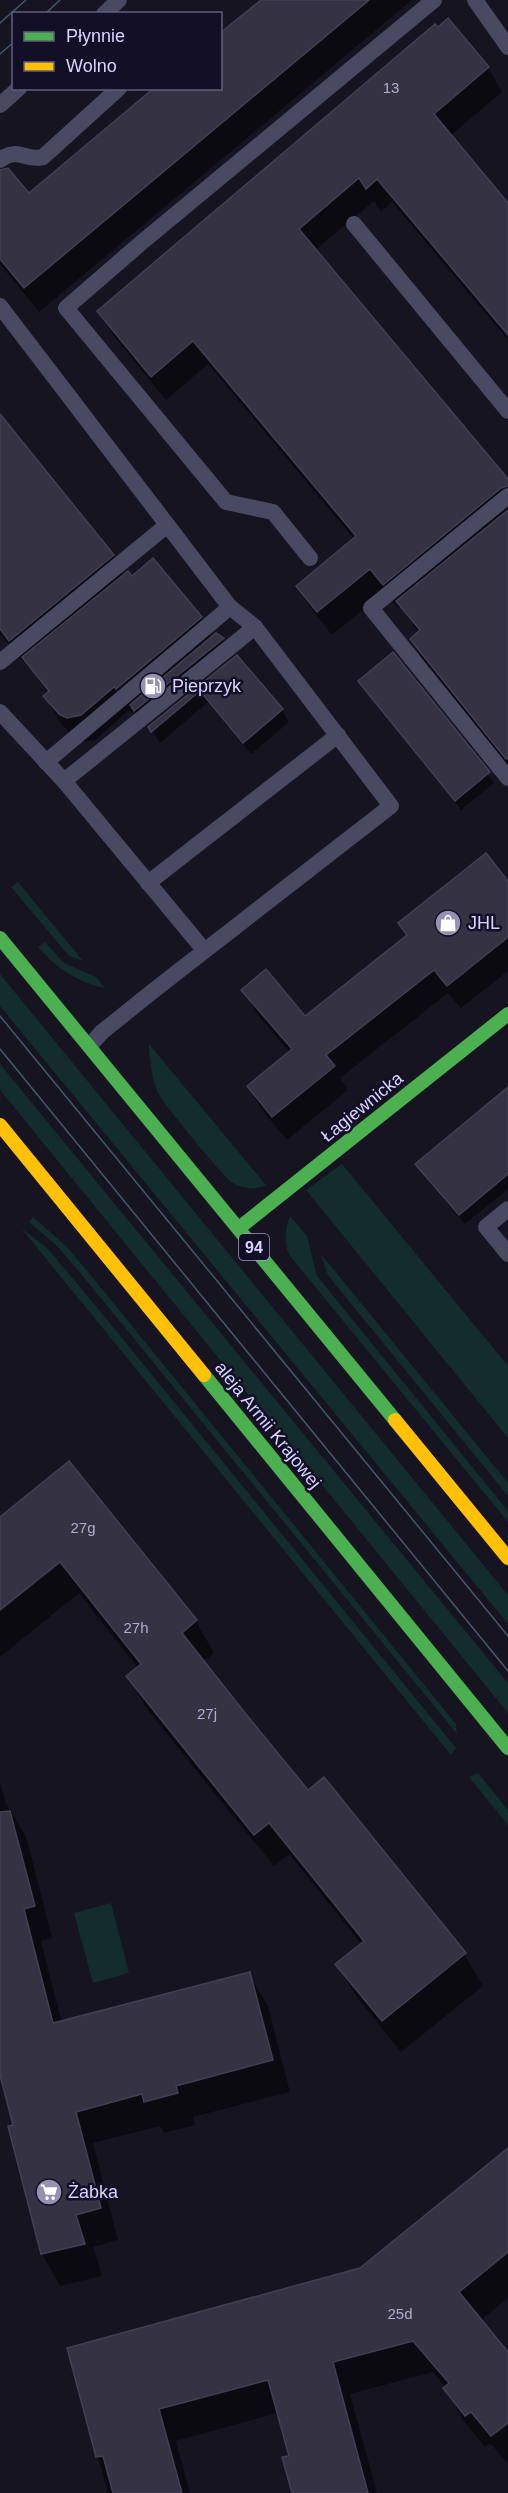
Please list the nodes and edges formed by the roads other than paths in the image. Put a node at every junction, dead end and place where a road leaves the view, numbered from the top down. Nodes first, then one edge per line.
1 (119, 0) edge
2 (434, 0) edge
3 (474, 0) edge
4 (107, 12) edge
5 (508, 47) edge
6 (17, 90) edge
7 (118, 90) edge
8 (0, 105) edge
9 (0, 160) edge
10 (354, 224) dead end
11 (0, 306) edge
12 (508, 411) edge
13 (508, 496) edge
14 (166, 526) junction
15 (310, 558) dead end
16 (230, 607) junction
17 (255, 627) junction
18 (0, 662) edge
19 (0, 712) edge
20 (338, 735) junction
21 (46, 762) junction
22 (508, 778) edge
23 (64, 781) junction
24 (148, 883) junction
25 (0, 938) edge
26 (204, 950) junction
27 (508, 1014) edge
28 (90, 1045) junction
29 (0, 1125) edge
30 (508, 1209) edge
31 (238, 1228) junction
32 (508, 1254) edge
33 (508, 1558) edge
34 (508, 1748) edge

1 - 4 lane
2 - 15 lane
3 - 5 lane
6 - 8 lane
7 - 9 lane
10 - 12 lane
11 - 14 lane
13 - 22 lane
14 - 16 lane
14 - 18 lane
16 - 17 lane
16 - 21 lane
17 - 20 lane
17 - 23 lane
19 - 21 lane
20 - 24 lane
20 - 26 lane
21 - 23 lane
23 - 24 lane
24 - 26 lane
25 - 28 main road, 94
26 - 28 lane
27 - 31 main road, Łagiewnicka
28 - 31 main road, 94
29 - 34 main road, aleja Armii Krajowej
30 - 32 lane
31 - 33 main road, 94

